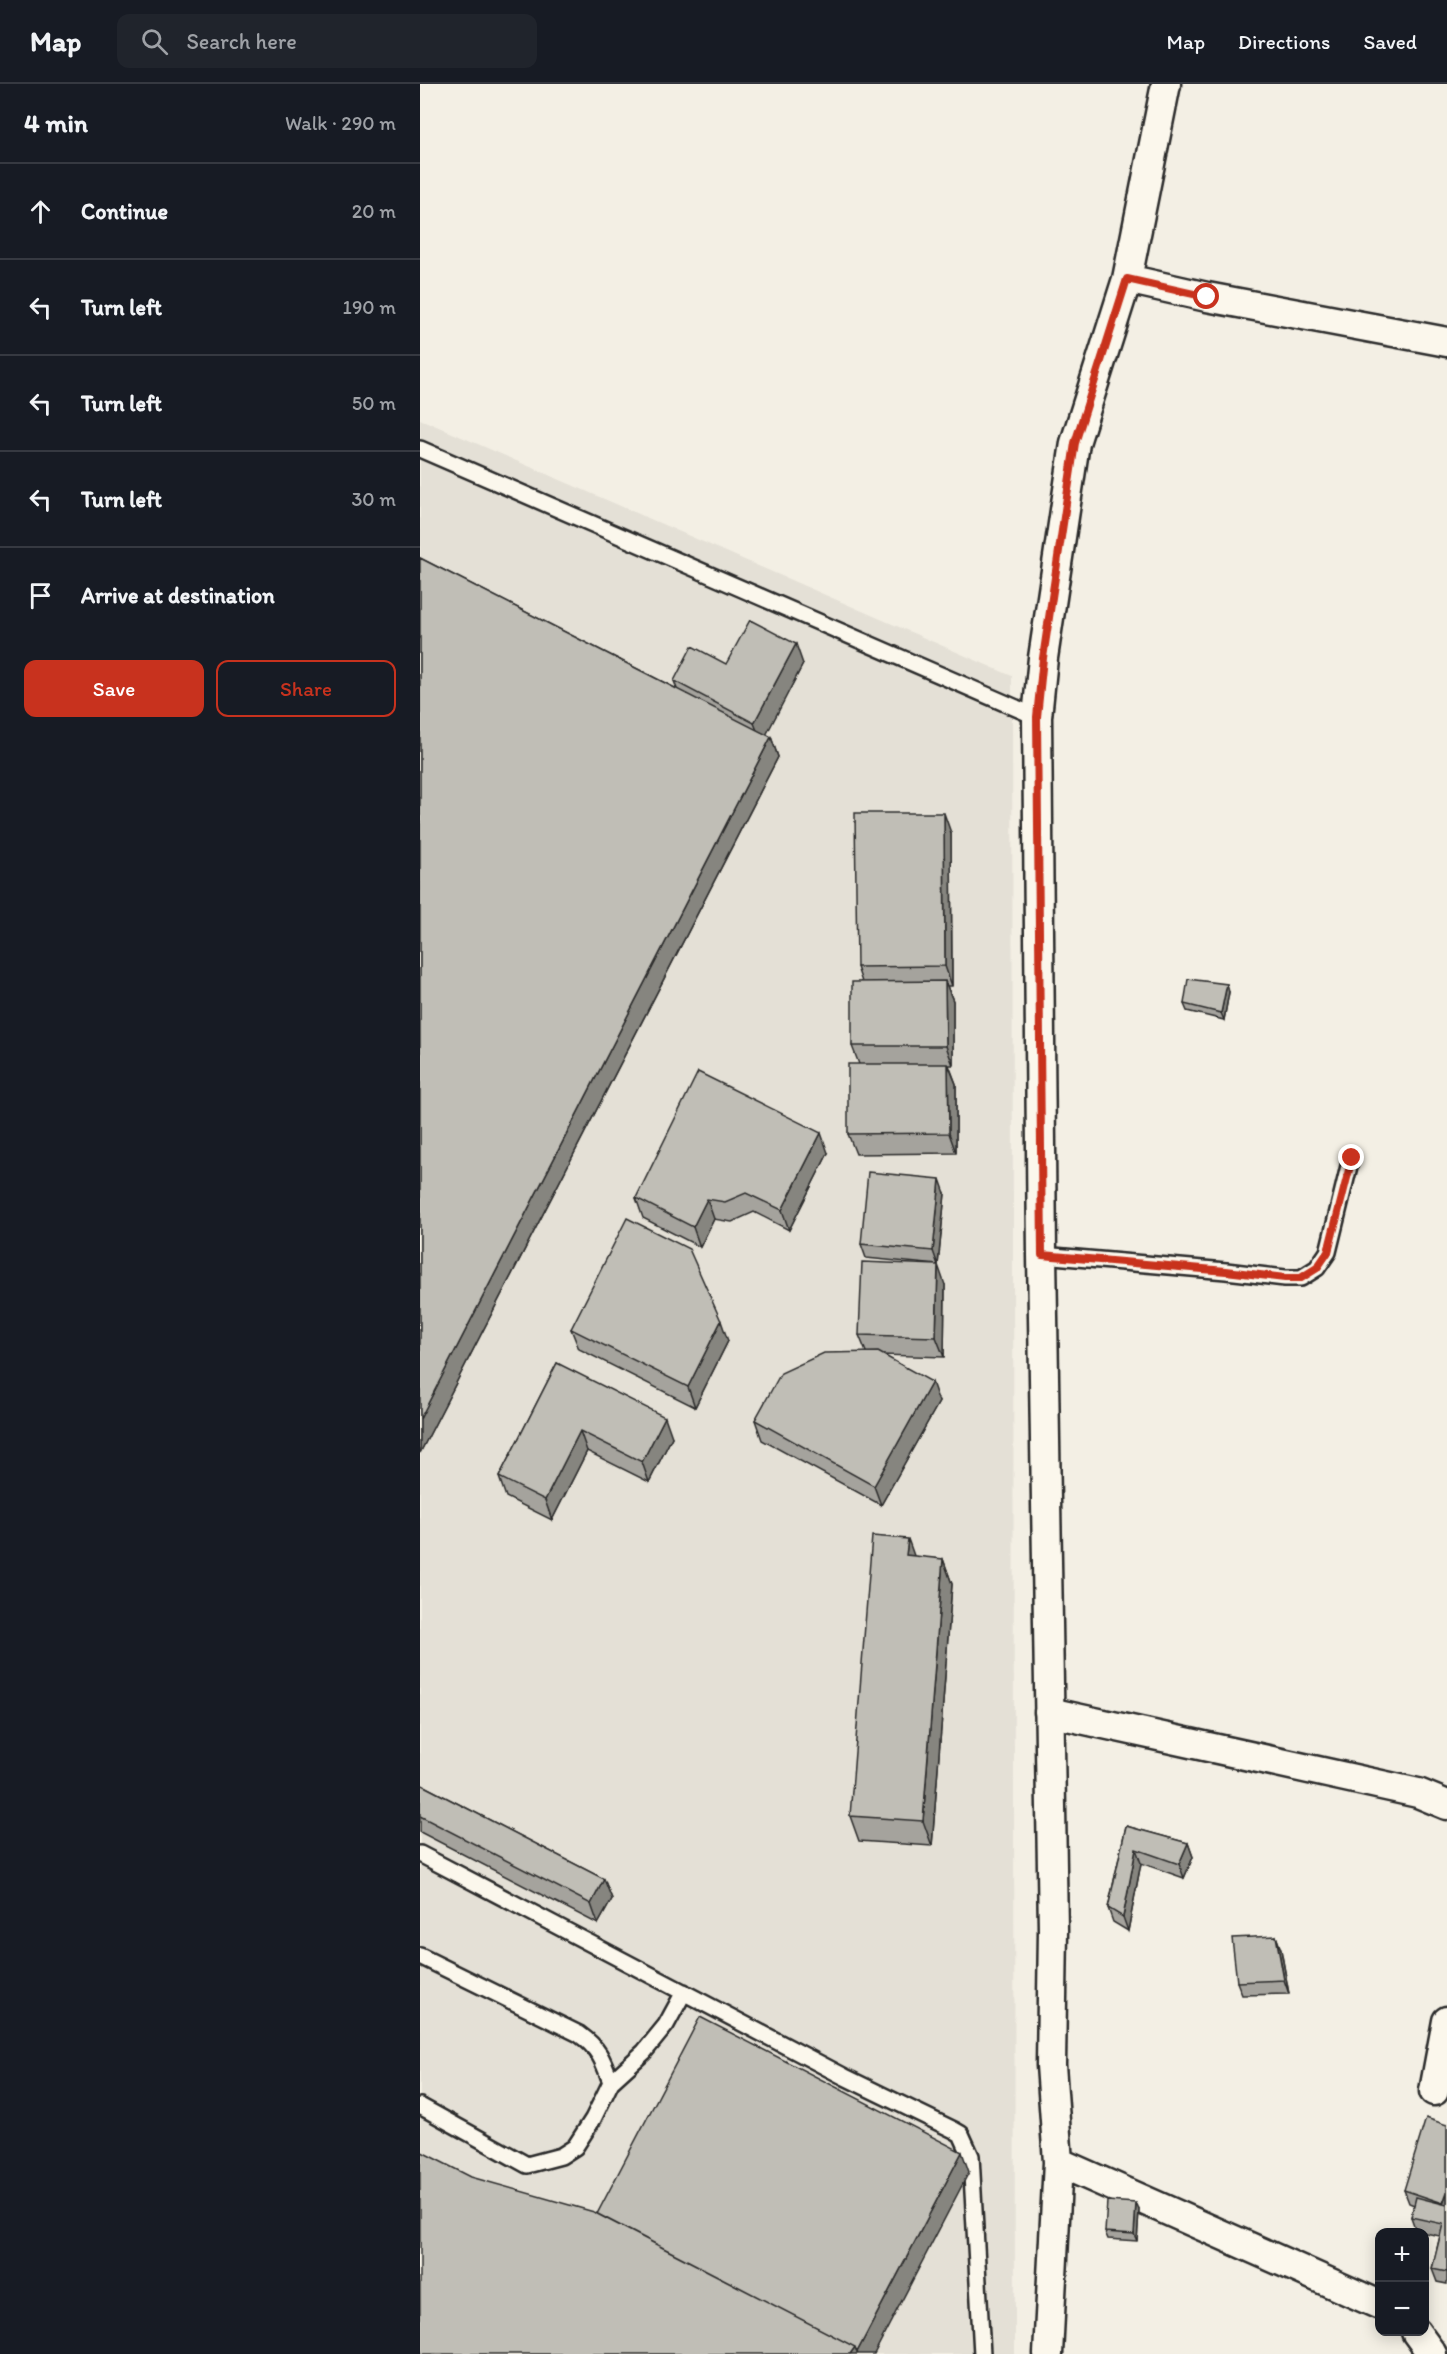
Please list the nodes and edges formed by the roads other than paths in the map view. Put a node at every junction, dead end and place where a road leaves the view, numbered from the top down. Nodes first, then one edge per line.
1 (1166, 84) edge
2 (1127, 279) junction
3 (1447, 342) edge
4 (420, 449) edge
5 (1037, 717) junction
6 (1352, 1158) dead end
7 (1042, 1255) junction
8 (1049, 1712) junction
9 (1447, 1805) edge
10 (420, 1854) edge
11 (420, 1956) edge
12 (684, 1992) junction
13 (1447, 2021) edge
14 (611, 2082) junction
15 (1434, 2091) dead end
16 (420, 2106) edge
17 (1058, 2162) junction
18 (1375, 2303) edge
19 (1419, 2336) edge
20 (982, 2354) edge
21 (1048, 2354) edge
22 (1432, 2354) edge

1 - 2 street
2 - 3 street
2 - 5 street
4 - 5 lane
5 - 7 street
6 - 7 lane
7 - 8 street
8 - 9 street
8 - 17 street
10 - 12 lane
11 - 14 lane
12 - 14 lane
12 - 20 lane
13 - 15 street
14 - 16 lane
17 - 18 street
17 - 21 street
19 - 22 street

